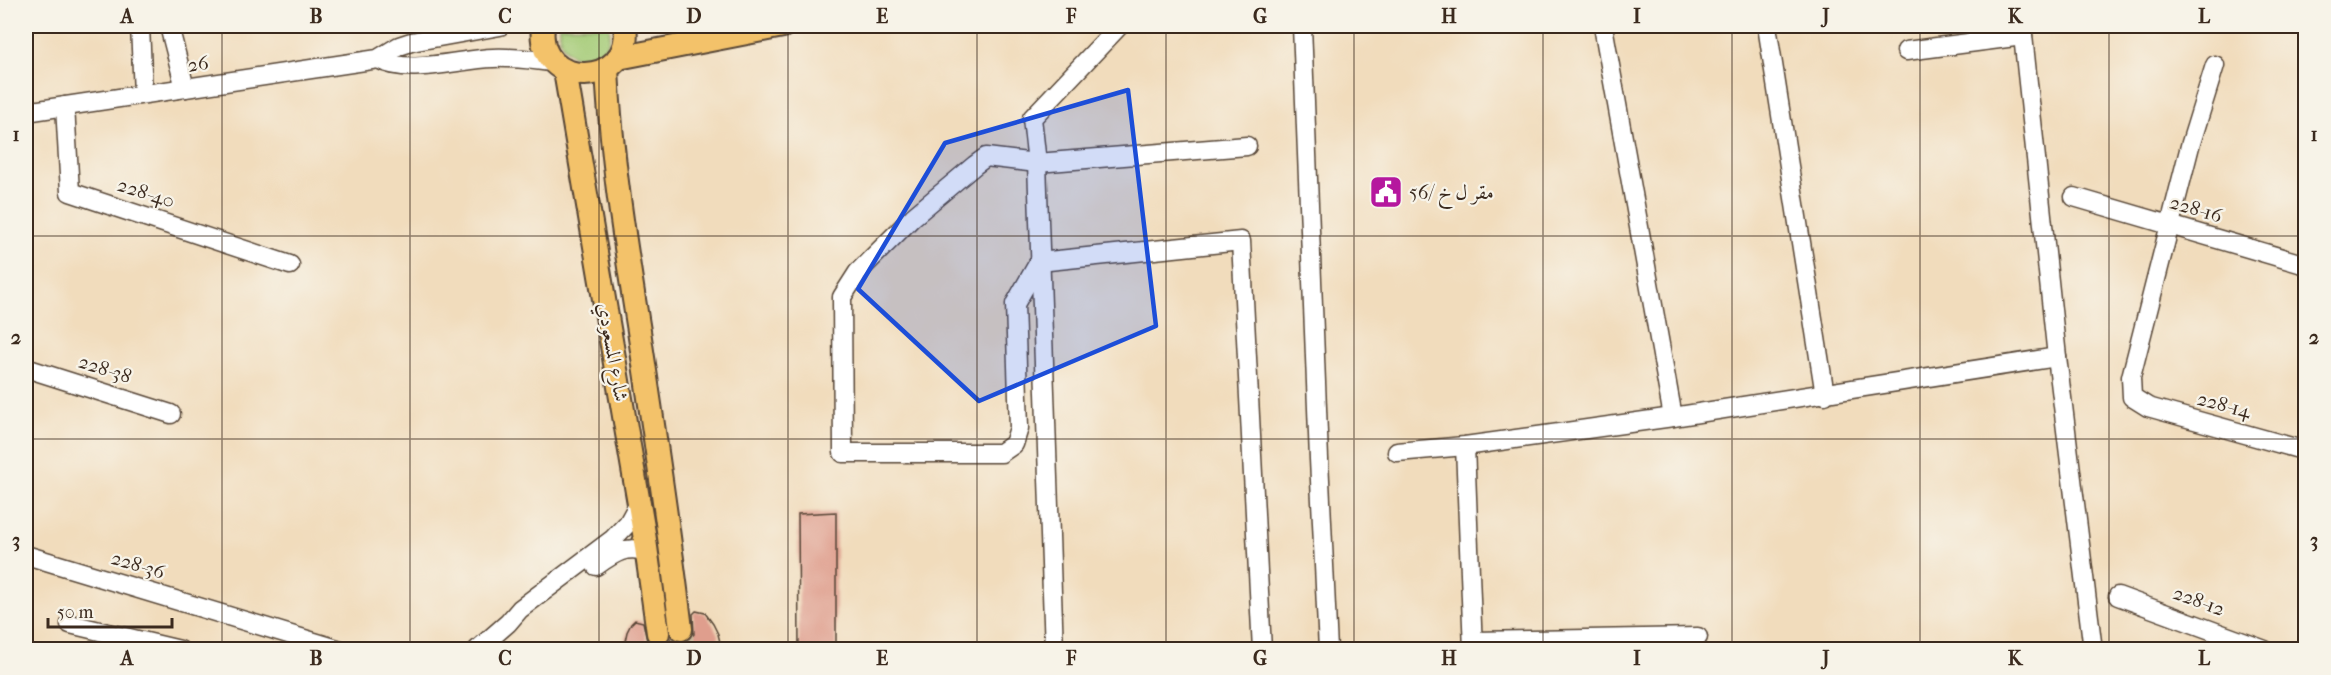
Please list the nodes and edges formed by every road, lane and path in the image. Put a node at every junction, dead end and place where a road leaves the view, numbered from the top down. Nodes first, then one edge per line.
1 (140, 26) edge
2 (169, 26) edge
3 (500, 26) edge
4 (543, 26) edge
5 (625, 26) edge
6 (783, 26) edge
7 (1119, 26) edge
8 (1302, 26) edge
9 (1603, 26) edge
10 (1767, 26) edge
11 (2023, 31) edge
12 (1906, 51) dead end
13 (378, 58) junction
14 (612, 63) junction
15 (2215, 65) dead end
16 (559, 67) junction
17 (185, 88) junction
18 (143, 94) junction
19 (65, 106) junction
20 (26, 111) edge
21 (1247, 146) dead end
22 (1037, 163) junction
23 (2074, 197) dead end
24 (2171, 225) junction
25 (1039, 262) junction
26 (290, 265) dead end
27 (2306, 265) edge
28 (2057, 357) junction
29 (26, 368) edge
30 (1825, 395) junction
31 (171, 414) dead end
32 (1673, 417) junction
33 (1465, 446) junction
34 (2306, 451) edge
35 (1397, 452) dead end
36 (639, 503) junction
37 (647, 552) junction
38 (26, 555) edge
39 (2118, 596) dead end
40 (508, 623) junction
41 (70, 624) dead end
42 (681, 629) tunnel mouth
43 (658, 633) tunnel mouth
44 (1698, 637) dead end
45 (1473, 645) edge
46 (180, 650) edge
47 (341, 650) edge
48 (477, 650) edge
49 (1054, 650) edge
50 (1262, 650) edge
51 (1328, 650) edge
52 (2093, 650) edge
53 (2265, 650) edge

1 - 18 street
2 - 17 street
3 - 13 street
4 - 16 main road, شارع المسعودي
5 - 14 main road, شارع المسعودي
6 - 14 main road
7 - 22 street
8 - 51 street
9 - 32 street
10 - 30 street
11 - 12 street
11 - 28 street
13 - 16 street
13 - 17 street, 26
14 - 16 main road
14 - 42 main road, شارع المسعودي
15 - 24 street
16 - 36 main road, شارع المسعودي
17 - 18 street, 26
18 - 19 street, 26
19 - 20 street, 26
19 - 26 street, 228-40
21 - 22 street
22 - 25 street
22 - 25 street
23 - 24 street, 228-16
24 - 27 street, 228-16
24 - 34 street, 228-14
25 - 49 street
25 - 50 street
28 - 30 street
28 - 52 street
29 - 31 street, 228-38
30 - 32 street
32 - 33 street
33 - 35 street
33 - 45 street
36 - 37 main road, شارع المسعودي
36 - 40 street
37 - 40 street
37 - 43 main road, شارع المسعودي
38 - 47 street, 228-36
39 - 53 street, 228-12
40 - 48 street
41 - 46 street
44 - 45 street

